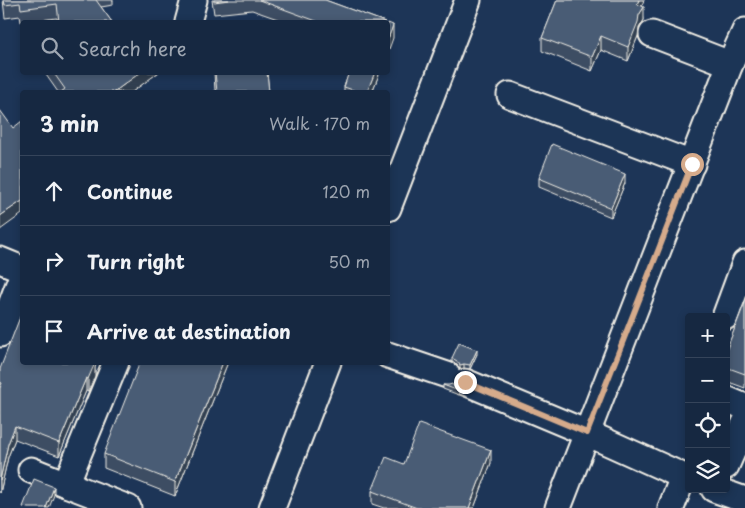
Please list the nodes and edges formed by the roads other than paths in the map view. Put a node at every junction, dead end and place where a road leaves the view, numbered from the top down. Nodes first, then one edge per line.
1 (194, 0) edge
2 (468, 0) edge
3 (189, 20) edge
4 (745, 30) edge
5 (652, 34) dead end
6 (730, 64) junction
7 (510, 95) dead end
8 (692, 164) junction
9 (390, 203) edge
10 (0, 260) edge
11 (745, 263) edge
12 (20, 268) edge
13 (20, 281) edge
14 (726, 313) edge
15 (0, 334) edge
16 (390, 356) edge
17 (115, 365) edge
18 (327, 365) edge
19 (730, 401) edge
20 (745, 407) edge
21 (745, 423) edge
22 (587, 433) junction
23 (730, 457) edge
24 (31, 470) dead end
25 (685, 478) edge
26 (685, 480) edge
27 (66, 484) junction
28 (714, 493) edge
29 (726, 493) edge
30 (745, 500) edge
31 (117, 506) edge
32 (272, 508) edge
33 (558, 508) edge
34 (671, 508) edge
35 (709, 508) edge

1 - 3 street
2 - 9 street
4 - 6 street
5 - 6 street
6 - 8 street
7 - 8 street
8 - 22 street
10 - 12 street
11 - 14 street
13 - 15 street
16 - 22 street
17 - 27 street
18 - 32 street
19 - 20 street
21 - 23 street
22 - 25 street
22 - 33 street
24 - 27 street
26 - 34 street
27 - 31 street
28 - 35 street
29 - 30 street

